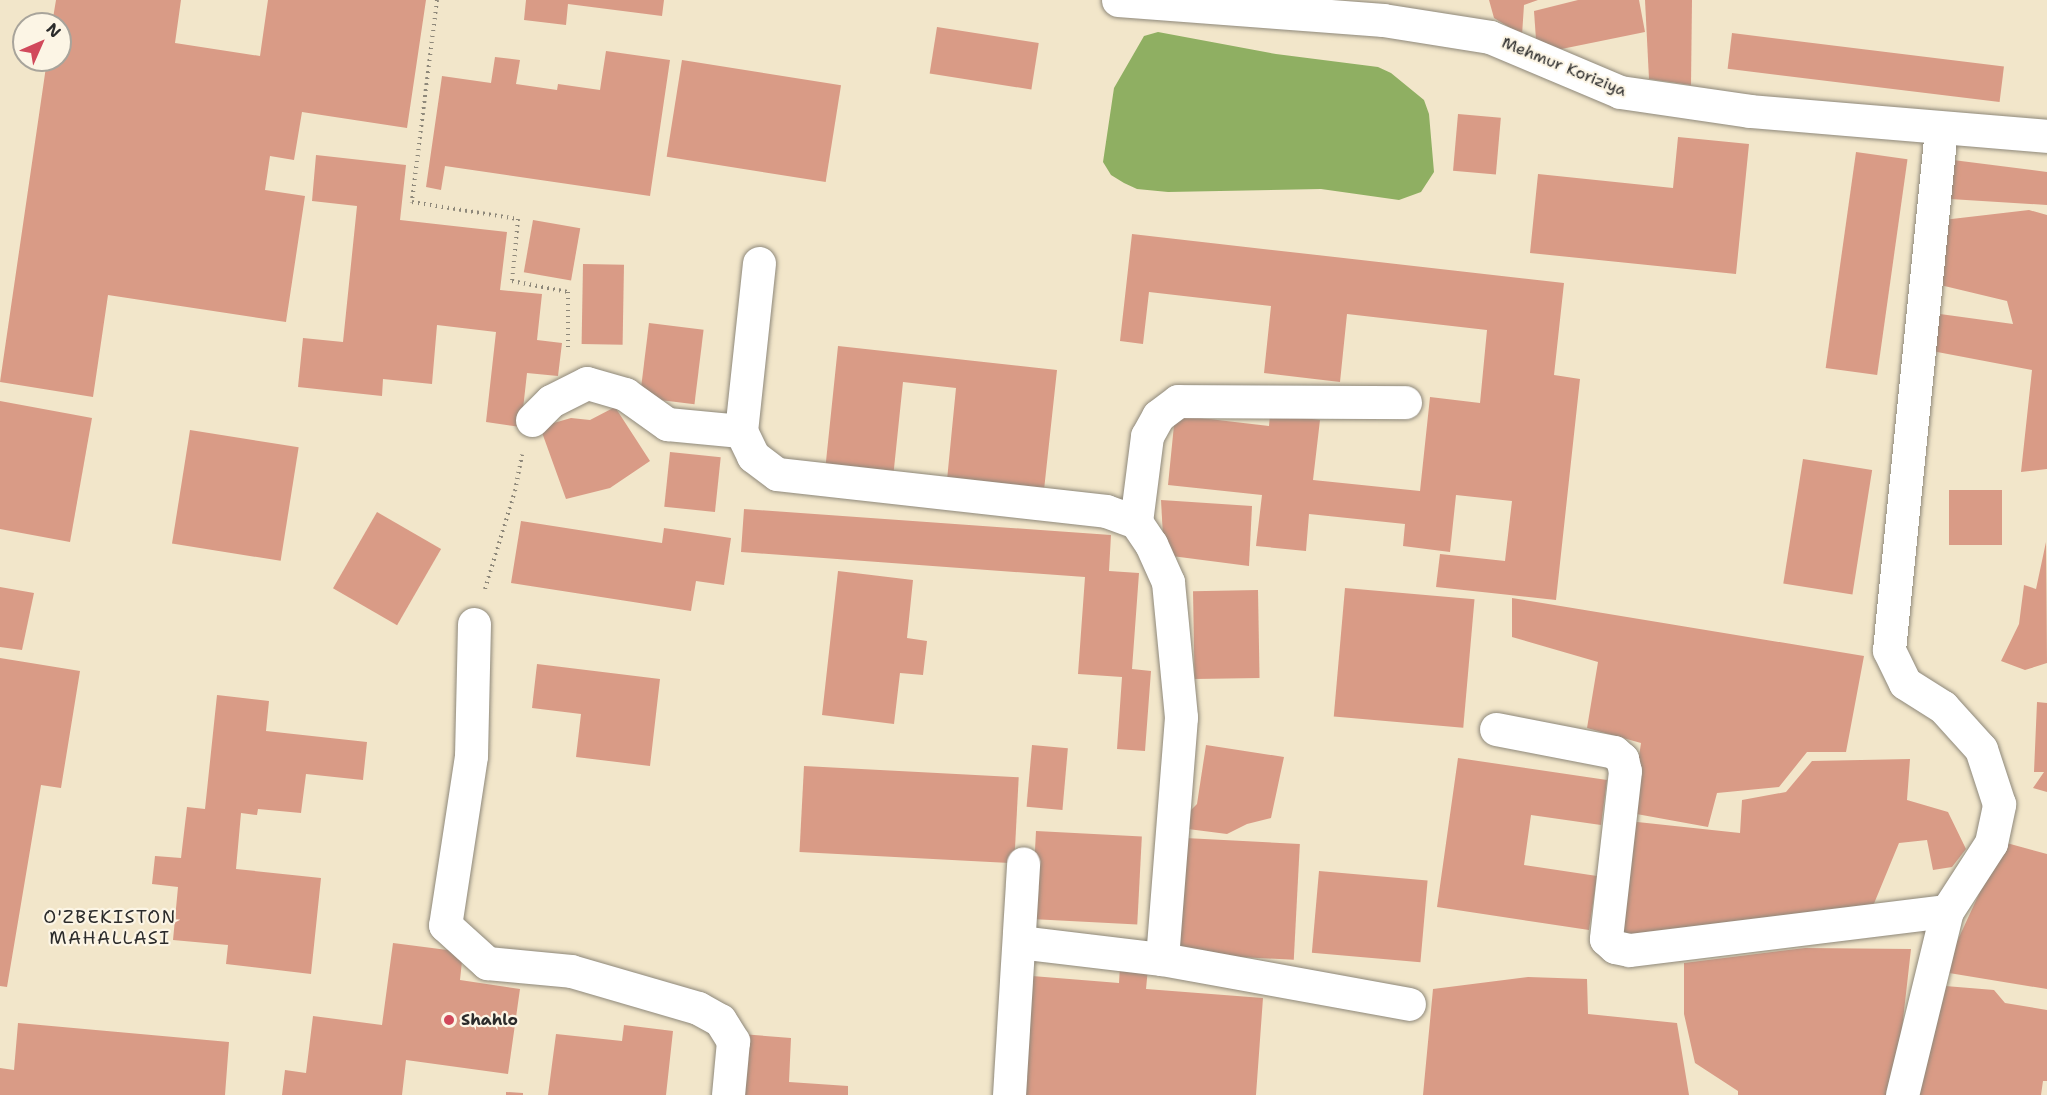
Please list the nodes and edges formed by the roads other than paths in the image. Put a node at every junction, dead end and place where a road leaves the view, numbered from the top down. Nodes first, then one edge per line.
1 (1118, 0) edge
2 (1941, 129) junction
3 (2047, 136) edge
4 (759, 263) dead end
5 (1404, 402) dead end
6 (532, 420) road end
7 (741, 431) junction
8 (1136, 522) junction
9 (474, 624) road end
10 (1496, 729) dead end
11 (1023, 863) dead end
12 (1947, 911) junction
13 (1019, 942) junction
14 (1162, 959) junction
15 (1409, 1004) dead end
16 (728, 1095) edge
17 (1010, 1095) edge
18 (1902, 1095) edge

1 - 2 street, Mehmur Koriziya
2 - 3 street, Mehmur Koriziya
2 - 12 street
4 - 7 street
5 - 8 street
6 - 7 street
7 - 8 street
8 - 14 street
9 - 16 street
10 - 12 street
11 - 13 street
12 - 18 street
13 - 14 street
13 - 17 street
14 - 15 street

